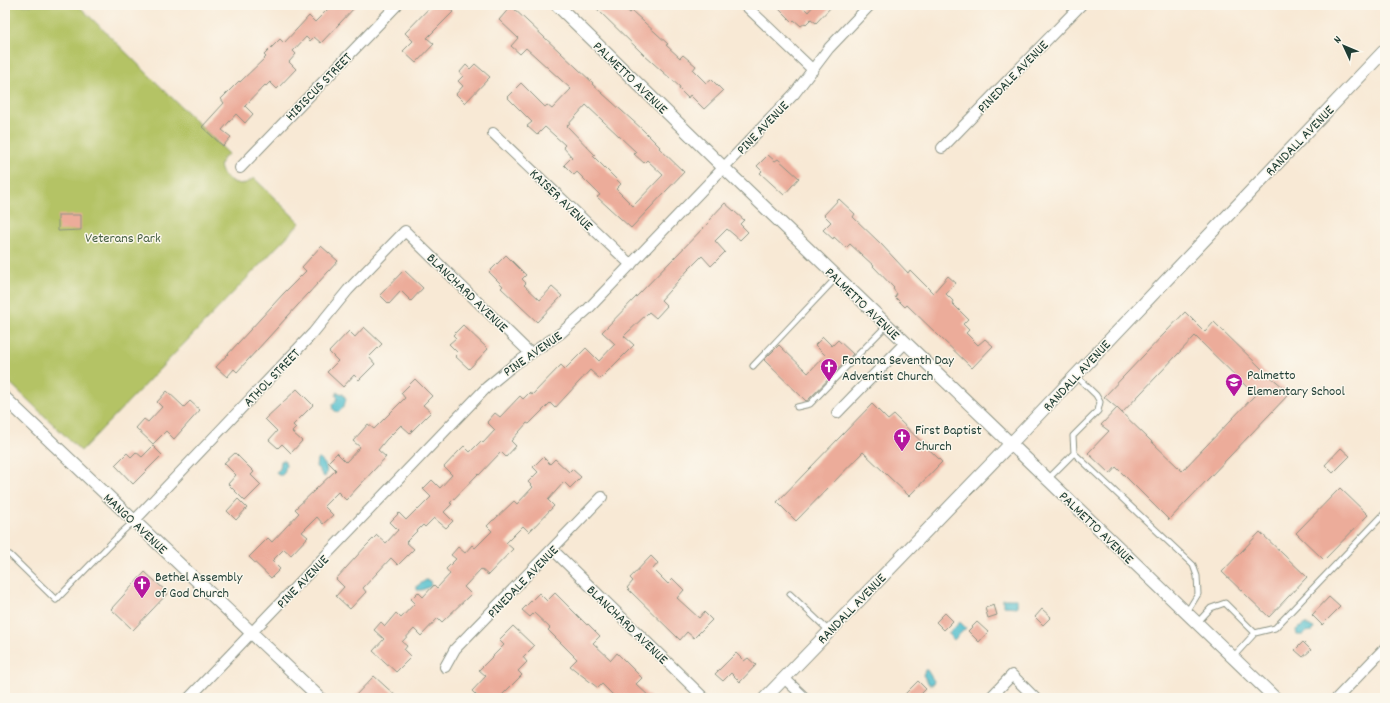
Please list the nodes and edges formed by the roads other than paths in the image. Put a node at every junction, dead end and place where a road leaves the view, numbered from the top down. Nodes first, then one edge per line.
1 (397, 5) edge
2 (558, 5) edge
3 (745, 5) edge
4 (870, 5) edge
5 (1082, 5) edge
6 (1385, 50) edge
7 (813, 70) junction
8 (493, 133) dead end
9 (942, 148) dead end
10 (723, 167) junction
11 (240, 168) dead end
12 (405, 231) joint
13 (631, 265) junction
14 (837, 277) junction
15 (887, 325) junction
16 (905, 343) junction
17 (530, 353) junction
18 (754, 366) dead end
19 (1075, 375) junction
20 (7, 404) edge
21 (797, 407) dead end
22 (837, 413) dead end
23 (1010, 444) junction
24 (1074, 453) junction
25 (1048, 479) junction
26 (602, 496) dead end
27 (1385, 513) edge
28 (134, 522) junction
29 (552, 549) junction
30 (10, 555) dead end
31 (790, 594) dead end
32 (1186, 613) junction
33 (1197, 623) junction
34 (829, 631) junction
35 (252, 632) junction
36 (1255, 633) junction
37 (1385, 648) edge
38 (1233, 657) junction
39 (445, 667) dead end
40 (784, 678) junction
41 (189, 698) edge
42 (320, 698) edge
43 (704, 698) edge
44 (765, 698) edge
45 (805, 698) edge
46 (990, 698) edge
47 (1035, 698) edge
48 (1275, 698) edge
49 (1337, 698) edge

1 - 11 street, HIBISCUS STREET
2 - 10 street, PALMETTO AVENUE
3 - 7 street
4 - 7 street, PINE AVENUE
5 - 9 street, PINEDALE AVENUE
6 - 19 street, RANDALL AVENUE
7 - 10 street, PINE AVENUE
8 - 13 street, KAISER AVENUE
10 - 13 street, PINE AVENUE
10 - 14 street, PALMETTO AVENUE
12 - 17 street, BLANCHARD AVENUE
12 - 28 street, ATHOL STREET
13 - 17 street, PINE AVENUE
14 - 15 street, PALMETTO AVENUE
14 - 18 lane
15 - 16 street, PALMETTO AVENUE
15 - 21 lane
16 - 22 street
16 - 23 street, PALMETTO AVENUE
17 - 35 street, PINE AVENUE
19 - 23 street, RANDALL AVENUE
19 - 24 lane
20 - 28 street, MANGO AVENUE
23 - 25 street, PALMETTO AVENUE
23 - 34 street, RANDALL AVENUE
24 - 25 lane
24 - 32 lane
25 - 32 street, PALMETTO AVENUE
26 - 29 street, PINEDALE AVENUE
27 - 36 lane
28 - 30 lane
28 - 35 street, MANGO AVENUE
29 - 39 street, PINEDALE AVENUE
29 - 43 street, BLANCHARD AVENUE
31 - 34 lane
32 - 33 street, PALMETTO AVENUE
33 - 36 lane
33 - 38 street, PALMETTO AVENUE
34 - 40 street, RANDALL AVENUE
35 - 41 street, PINE AVENUE
35 - 42 street, MANGO AVENUE
36 - 38 lane
37 - 49 street
38 - 48 street, PALMETTO AVENUE
40 - 44 street, RANDALL AVENUE
40 - 45 street
46 - 47 street

